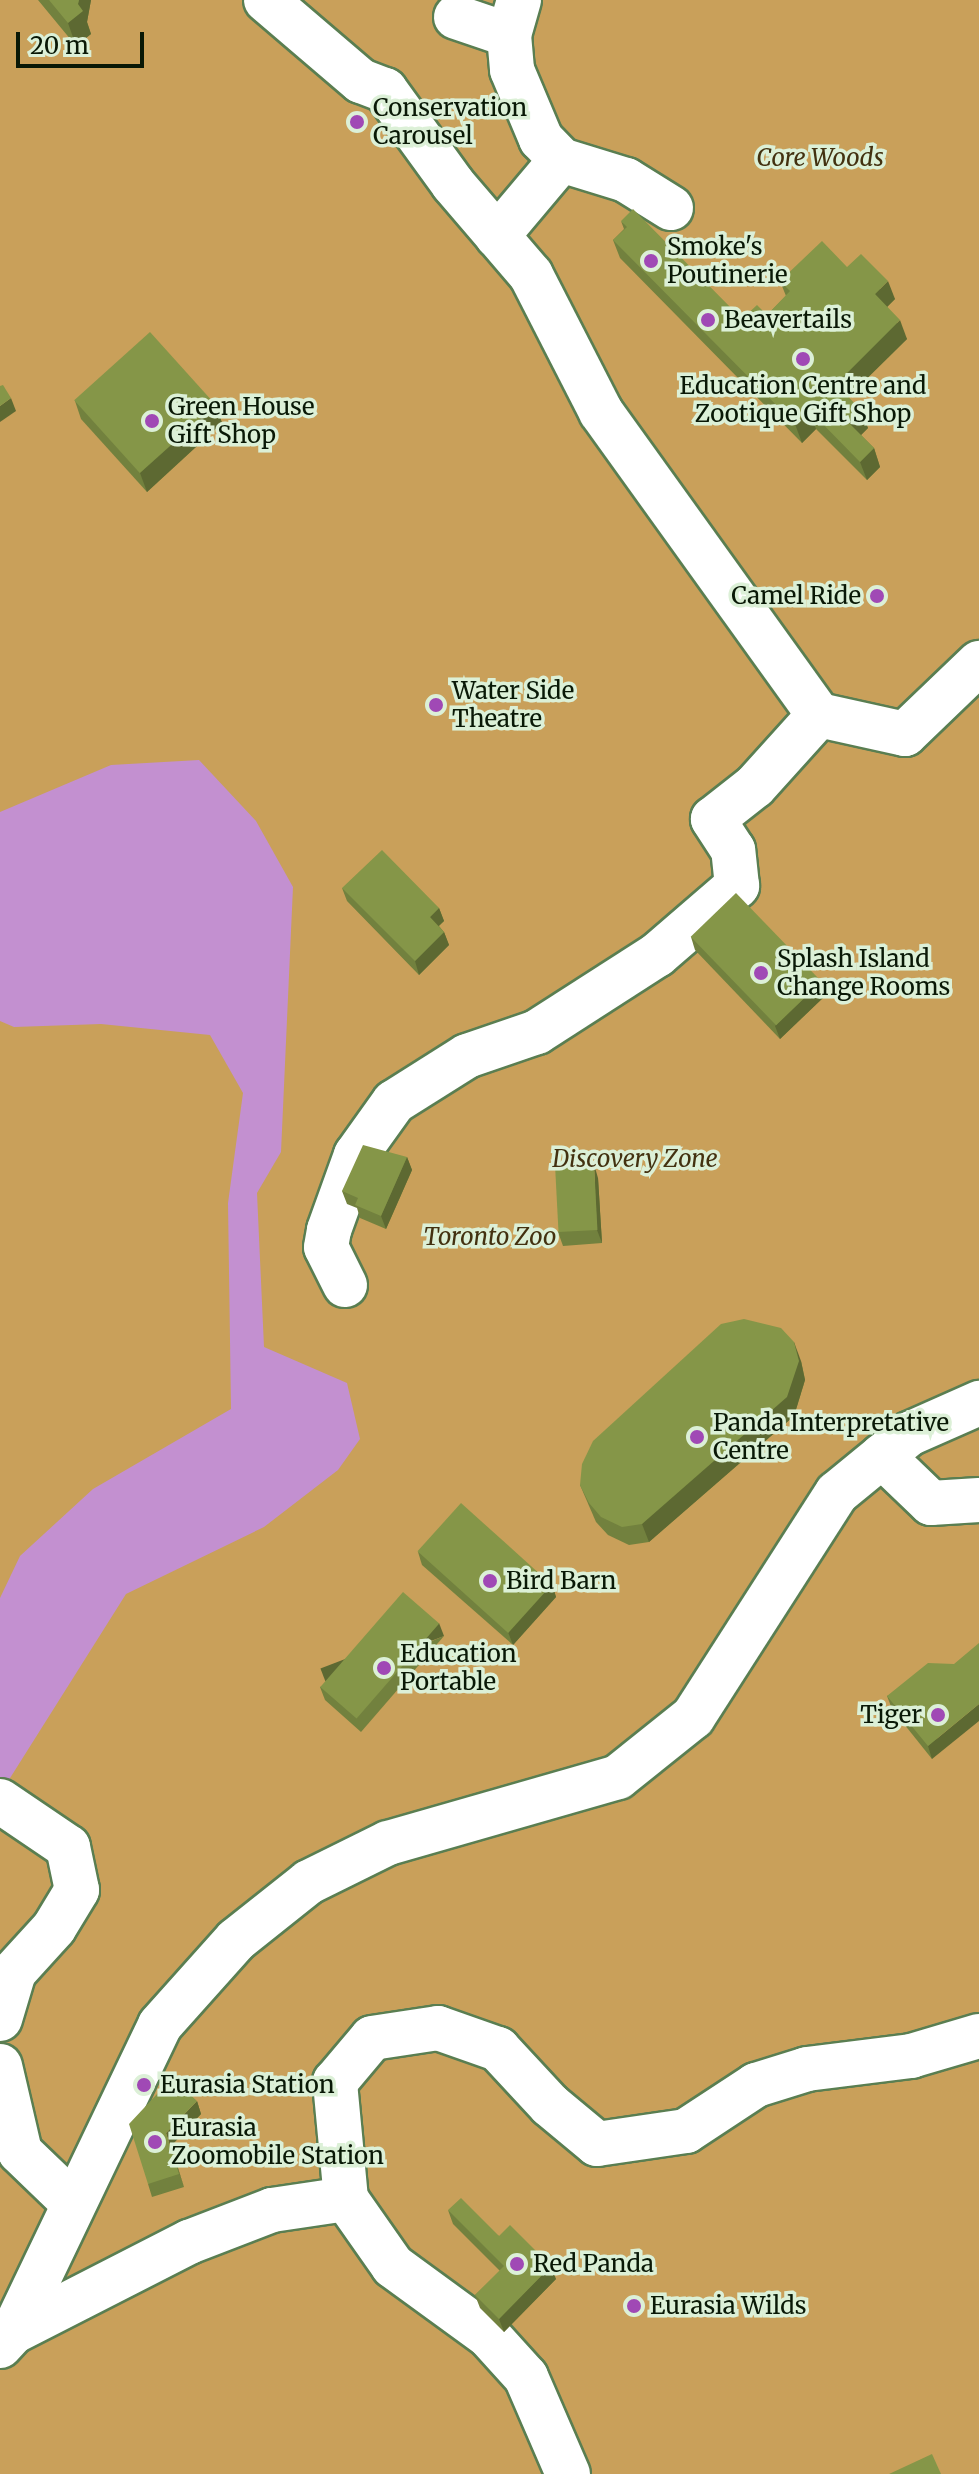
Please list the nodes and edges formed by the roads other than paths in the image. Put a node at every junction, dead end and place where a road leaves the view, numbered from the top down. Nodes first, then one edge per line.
1 (266, 0) edge
2 (456, 17) dead end
3 (514, 17) edge
4 (561, 160) junction
5 (671, 208) dead end
6 (497, 236) junction
7 (979, 663) edge
8 (819, 715) junction
9 (345, 1285) dead end
10 (979, 1403) edge
11 (882, 1456) junction
12 (979, 1500) edge
13 (0, 1801) edge
14 (0, 2019) edge
15 (979, 2036) edge
16 (0, 2066) edge
17 (346, 2199) junction
18 (72, 2202) junction
19 (6, 2339) edge
20 (568, 2474) edge

1 - 6 street
2 - 3 street
3 - 4 street
4 - 5 street
4 - 6 street
6 - 8 street
7 - 8 street
8 - 9 street
10 - 11 street
11 - 12 street
11 - 18 street
13 - 14 street
15 - 17 street
16 - 18 street
17 - 19 street
17 - 20 street
18 - 19 street

